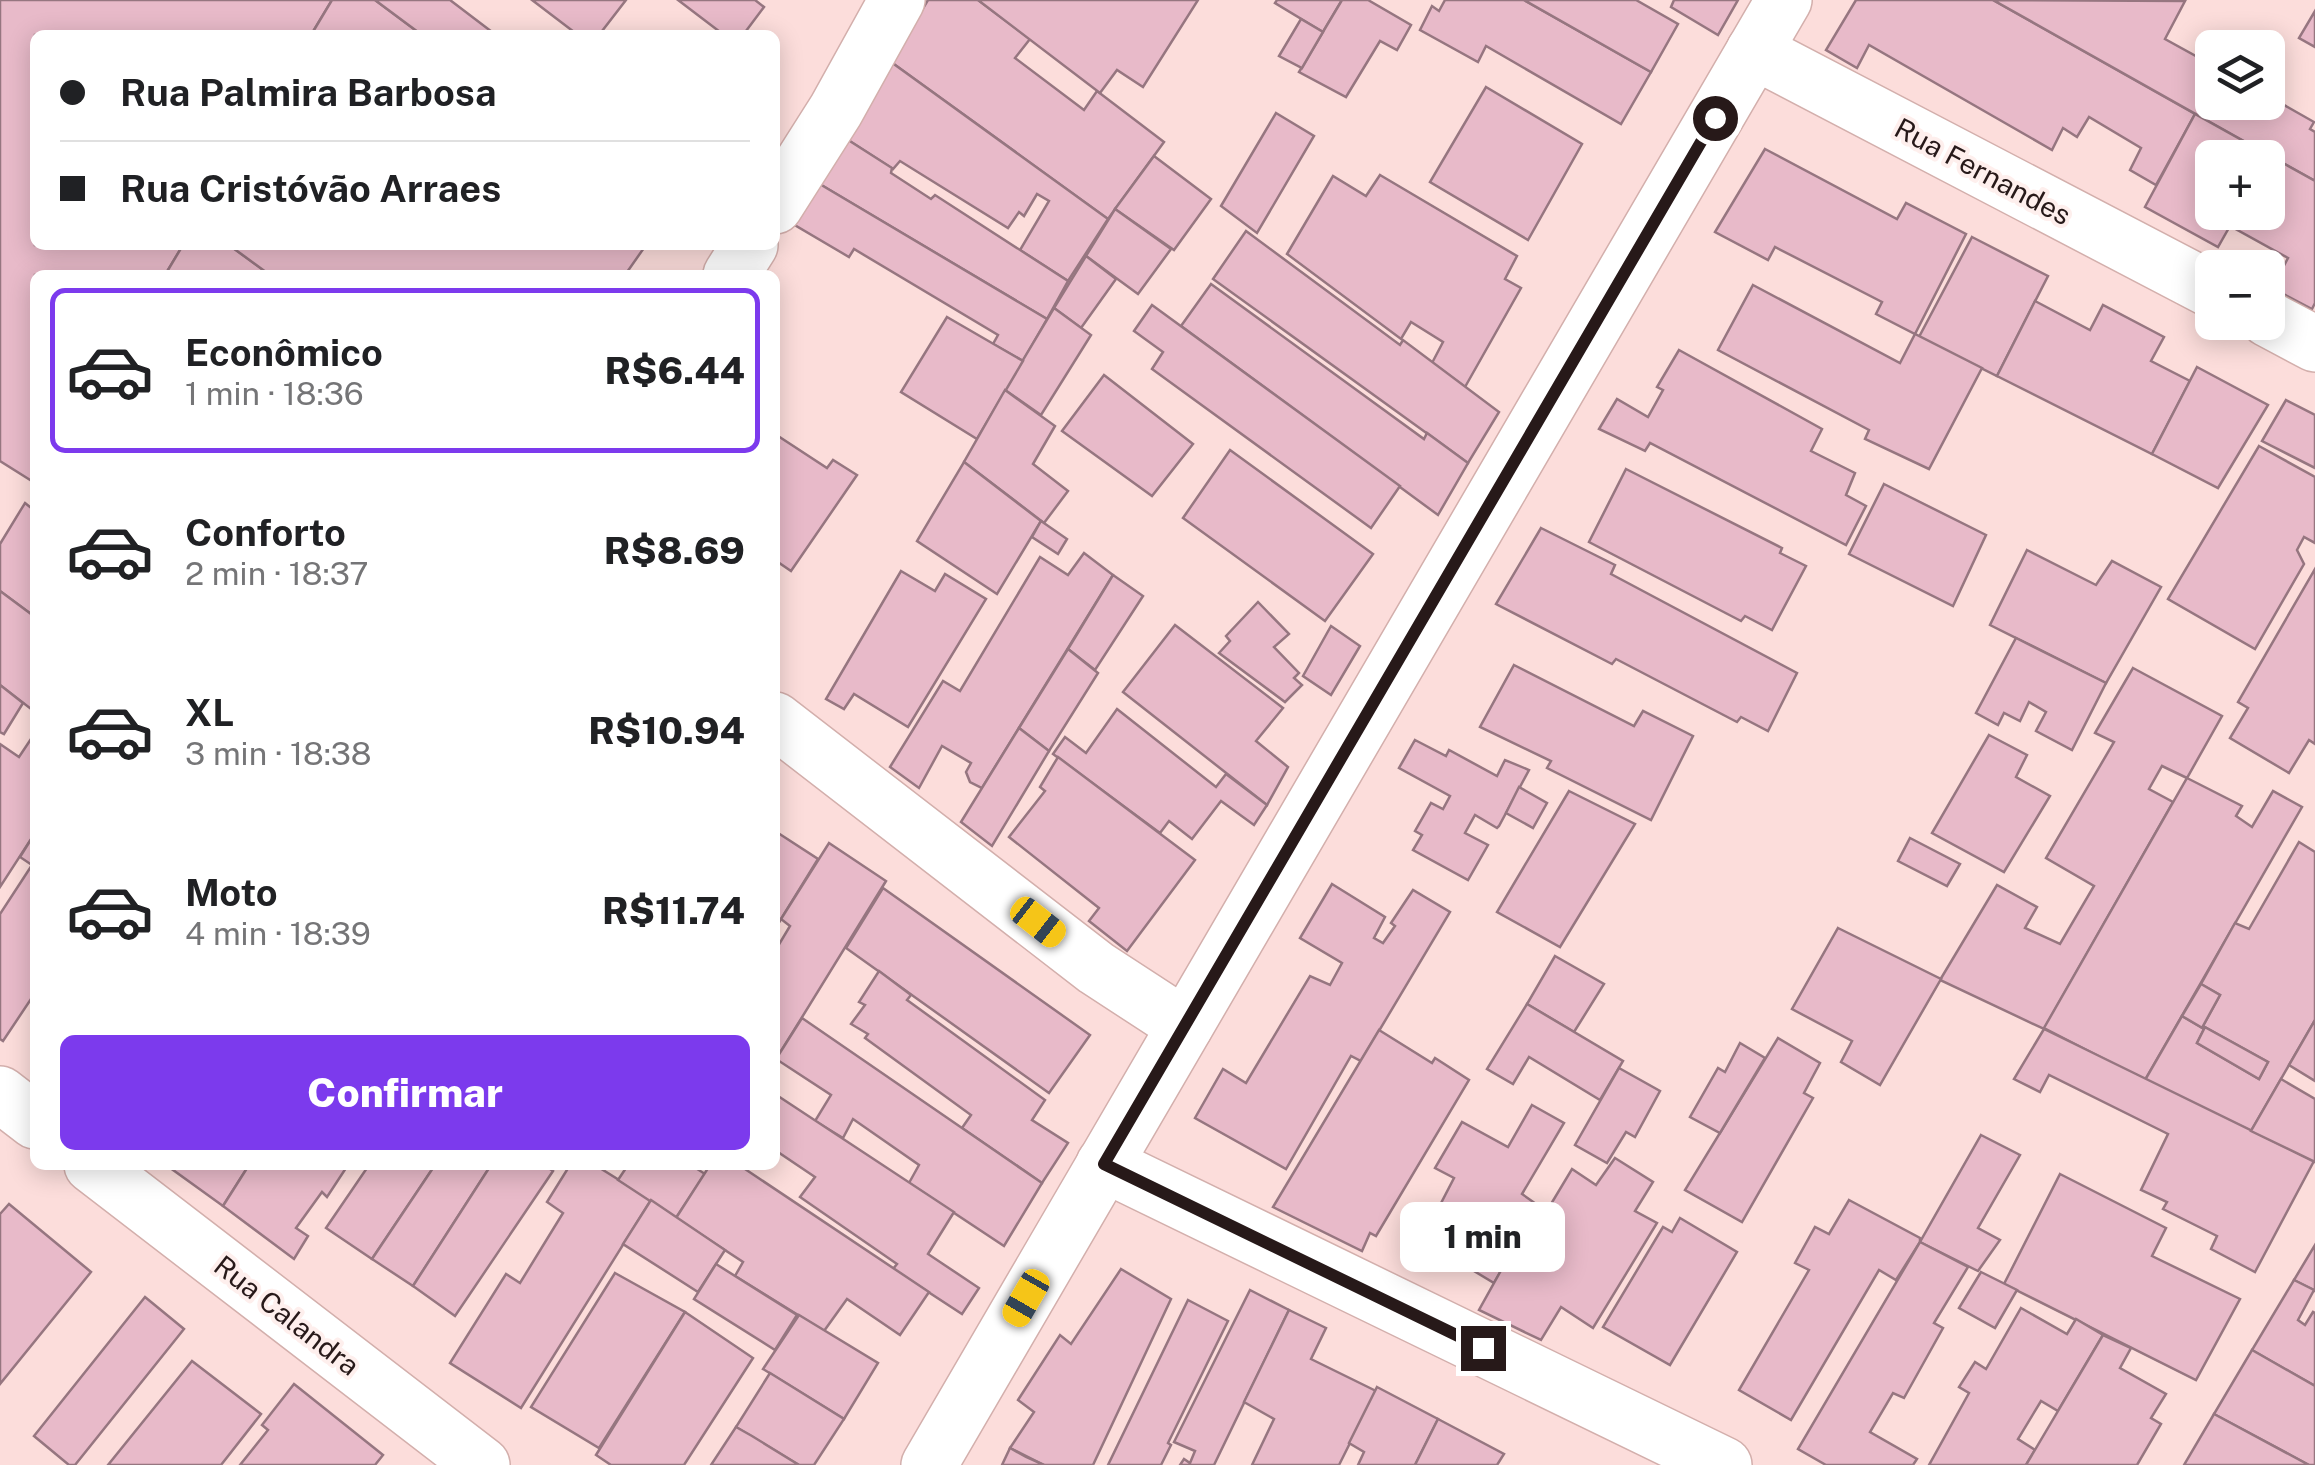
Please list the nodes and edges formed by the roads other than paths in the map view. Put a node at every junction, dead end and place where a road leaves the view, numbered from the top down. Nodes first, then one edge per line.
1 (897, 0) edge
2 (1784, 0) edge
3 (1754, 52) junction
4 (780, 198) edge
5 (2195, 281) edge
6 (2285, 328) edge
7 (2315, 344) edge
8 (780, 724) edge
9 (1186, 1026) junction
10 (0, 1094) edge
11 (30, 1117) edge
12 (1104, 1164) junction
13 (98, 1170) edge
14 (482, 1465) edge
15 (929, 1465) edge
16 (1724, 1465) edge

1 - 4 street
2 - 3 street
3 - 5 street, Rua Fernandes
3 - 9 street
6 - 7 street
8 - 9 street
9 - 12 street
10 - 11 street
12 - 15 street
12 - 16 street
13 - 14 street, Rua Calandra

